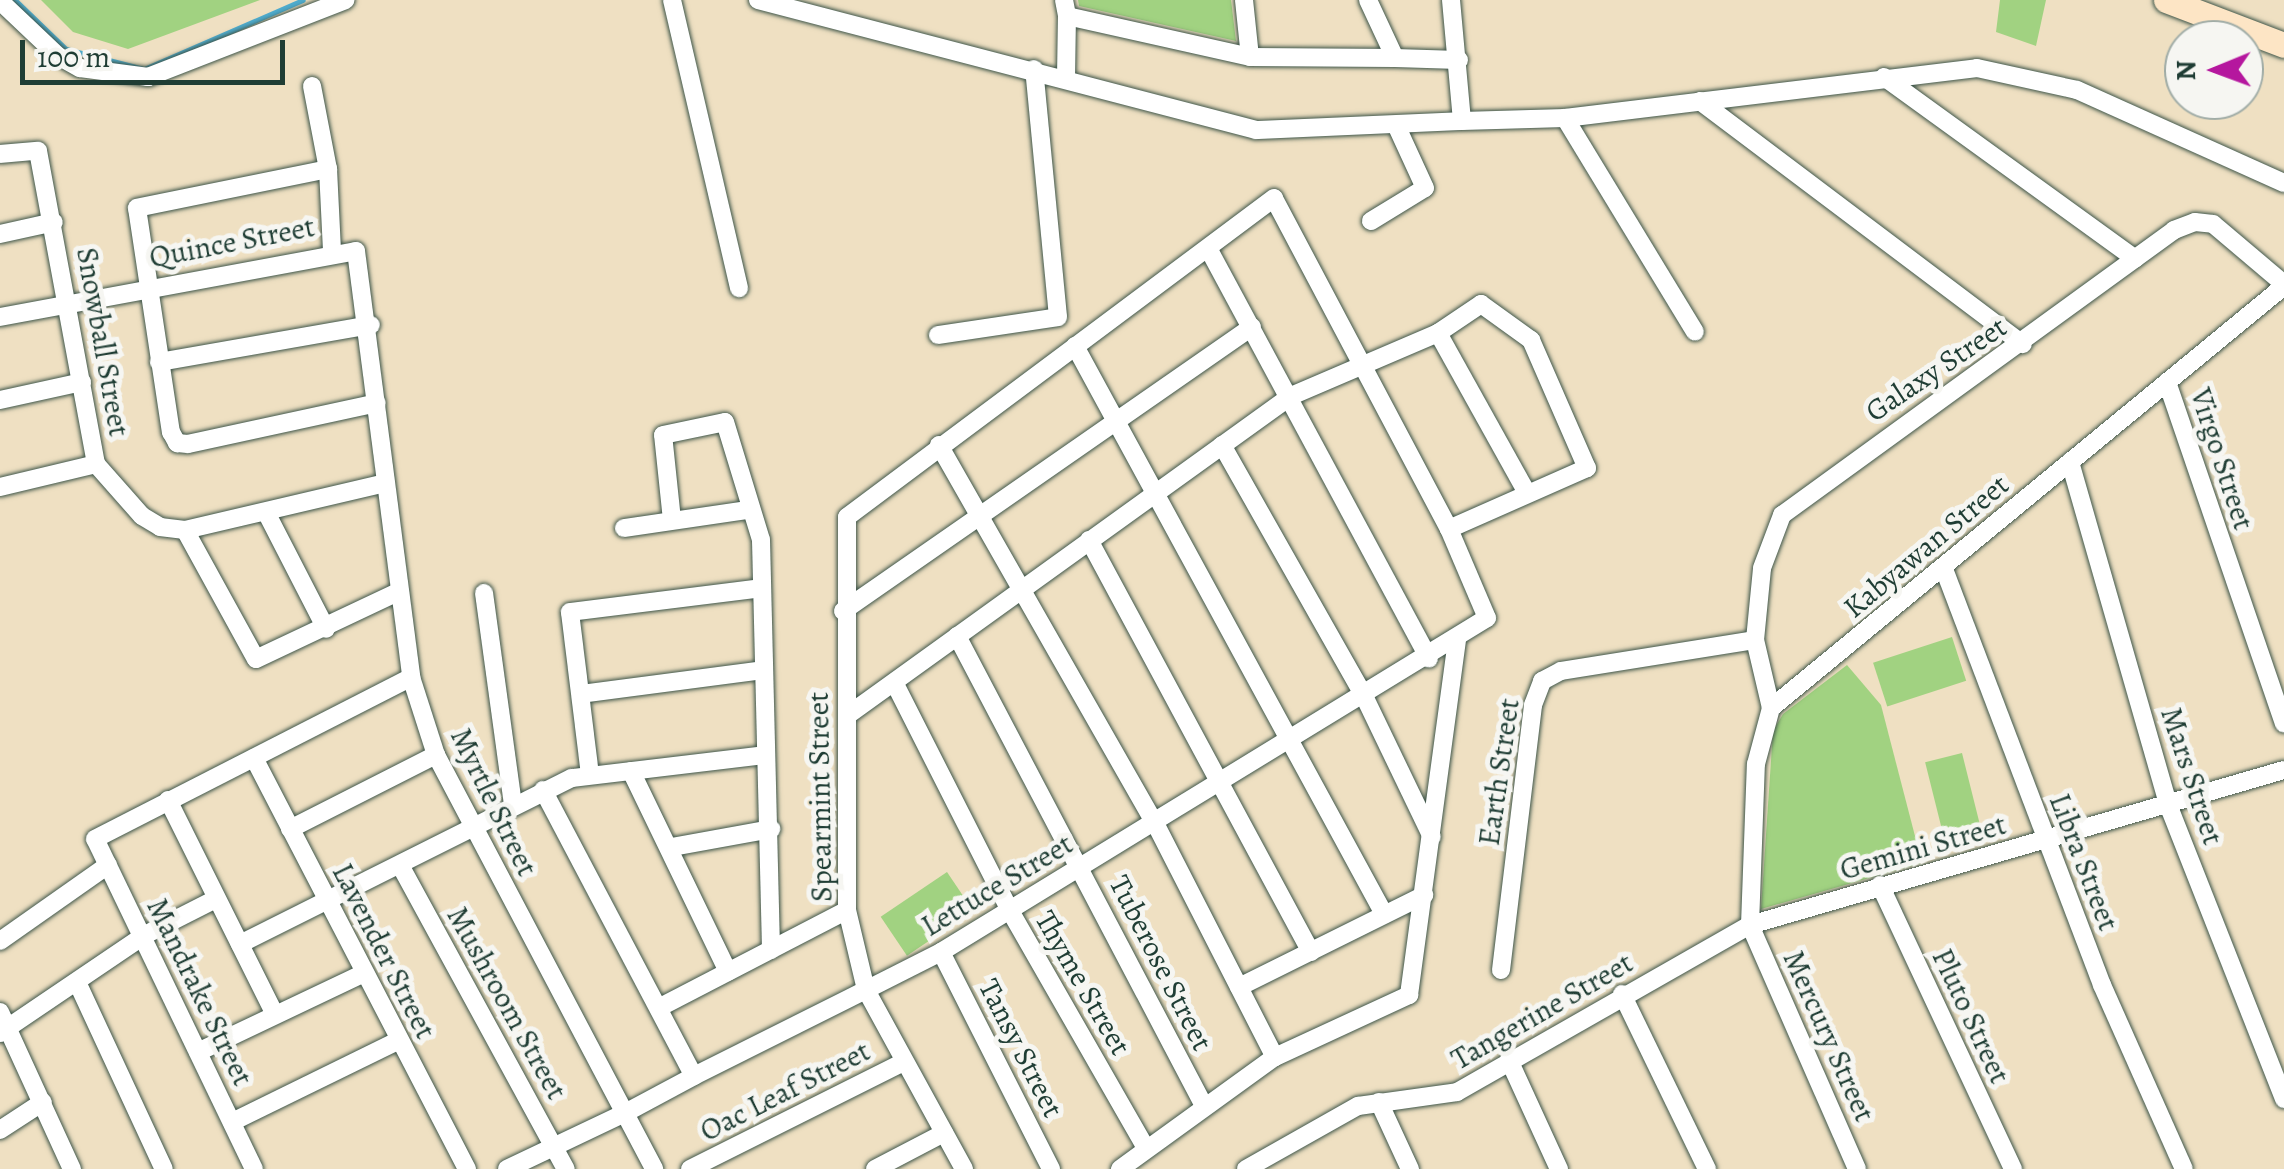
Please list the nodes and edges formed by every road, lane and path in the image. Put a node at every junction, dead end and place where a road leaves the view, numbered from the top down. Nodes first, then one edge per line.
1 (346, 0) edge
2 (672, 0) edge
3 (758, 0) edge
4 (1244, 0) edge
5 (1368, 0) edge
6 (1451, 0) edge
7 (2166, 0) edge
8 (0, 2) edge
9 (1065, 8) edge
10 (2284, 46) edge
11 (1250, 57) junction
12 (1395, 58) junction
13 (1459, 60) junction
14 (1034, 70) junction
15 (1884, 77) junction
16 (1066, 78) junction
17 (312, 86) dead end
18 (1700, 101) junction
19 (1565, 118) junction
20 (1462, 122) junction
21 (1396, 125) junction
22 (0, 154) edge
23 (328, 169) junction
24 (2284, 184) edge
25 (1371, 221) dead end
26 (54, 222) junction
27 (0, 234) edge
28 (332, 250) junction
29 (1209, 250) junction
30 (356, 251) joint
31 (2135, 259) junction
32 (2284, 285) edge
33 (147, 286) junction
34 (738, 288) dead end
35 (67, 303) junction
36 (0, 317) edge
37 (370, 325) junction
38 (1252, 328) junction
39 (1695, 332) dead end
40 (1438, 333) junction
41 (938, 335) dead end
42 (2023, 344) junction
43 (1075, 346) junction
44 (159, 362) junction
45 (1364, 366) junction
46 (82, 382) junction
47 (2167, 382) junction
48 (1291, 396) junction
49 (0, 400) edge
50 (376, 403) junction
51 (1117, 421) junction
52 (939, 444) junction
53 (1222, 445) junction
54 (2070, 462) junction
55 (96, 464) junction
56 (386, 483) junction
57 (0, 487) edge
58 (1156, 490) junction
59 (1527, 493) junction
60 (748, 510) junction
61 (267, 514) junction
62 (979, 516) junction
63 (672, 520) junction
64 (624, 528) dead end
65 (1449, 529) junction
66 (184, 530) junction
67 (1089, 540) junction
68 (1944, 569) junction
69 (762, 588) junction
70 (400, 592) junction
71 (484, 592) dead end
72 (1022, 592) junction
73 (842, 610) junction
74 (326, 629) junction
75 (957, 636) junction
76 (1755, 640) junction
77 (1456, 641) junction
78 (1429, 658) junction
79 (764, 670) junction
80 (411, 677) junction
81 (895, 684) junction
82 (582, 694) junction
83 (1365, 698) junction
84 (1771, 708) junction
85 (848, 715) junction
86 (2284, 724) edge
87 (1294, 741) junction
88 (436, 755) junction
89 (764, 755) junction
90 (254, 758) junction
91 (631, 770) junction
92 (2284, 770) edge
93 (590, 775) junction
94 (1224, 783) junction
95 (543, 790) junction
96 (168, 800) junction
97 (514, 804) junction
98 (2169, 806) junction
99 (1155, 822) junction
100 (472, 827) junction
101 (290, 829) junction
102 (771, 829) junction
103 (1432, 838) junction
104 (2046, 841) junction
105 (672, 847) junction
106 (400, 864) junction
107 (108, 865) junction
108 (1080, 867) junction
109 (1880, 885) junction
110 (1424, 895) junction
111 (216, 899) junction
112 (328, 902) junction
113 (847, 910) junction
114 (1009, 910) junction
115 (1384, 914) junction
116 (1750, 925) junction
117 (143, 936) junction
118 (0, 941) edge
119 (240, 944) junction
120 (771, 950) junction
121 (942, 952) junction
122 (1311, 952) junction
123 (1501, 970) dead end
124 (728, 972) junction
125 (362, 974) junction
126 (77, 982) junction
127 (1239, 987) junction
128 (866, 990) junction
129 (1622, 994) junction
130 (662, 1006) junction
131 (274, 1011) junction
132 (3, 1024) edge
133 (398, 1041) junction
134 (198, 1052) junction
135 (1275, 1057) junction
136 (1509, 1060) junction
137 (904, 1062) junction
138 (694, 1076) junction
139 (2284, 1100) edge
140 (43, 1102) junction
141 (1378, 1102) junction
142 (1203, 1104) junction
143 (627, 1112) junction
144 (232, 1122) junction
145 (0, 1130) edge
146 (944, 1134) junction
147 (554, 1147) junction
148 (1146, 1148) junction
149 (1266, 1163) edge
150 (72, 1169) edge
151 (164, 1169) edge
152 (254, 1169) edge
153 (467, 1169) edge
154 (507, 1169) edge
155 (566, 1169) edge
156 (654, 1169) edge
157 (690, 1169) edge
158 (875, 1169) edge
159 (964, 1169) edge
160 (1051, 1169) edge
161 (1120, 1169) edge
162 (1246, 1169) edge
163 (1410, 1169) edge
164 (1559, 1169) edge
165 (1707, 1169) edge
166 (1857, 1169) edge
167 (2013, 1169) edge
168 (2184, 1169) edge

1 - 8 street
2 - 34 street
3 - 14 street
4 - 11 street
5 - 12 street
6 - 13 street
7 - 10 main road
9 - 11 street
9 - 16 street
11 - 12 street
12 - 13 street
13 - 20 street
14 - 16 street
14 - 41 street
15 - 18 street
15 - 24 street
15 - 31 street
16 - 21 street
17 - 23 street
18 - 19 street
18 - 42 street
19 - 20 street
19 - 39 street
20 - 21 street
21 - 25 street
22 - 26 street, Snowball Street
23 - 28 street
23 - 33 street
26 - 27 street
26 - 35 street, Snowball Street
28 - 30 street, Quince Street
28 - 33 street, Quince Street
29 - 38 street
29 - 43 street
29 - 45 street
30 - 37 street, Myrtle Street
31 - 32 street, Galaxy Street
31 - 42 street, Galaxy Street
32 - 47 street, Kabyawan Street
33 - 35 street, Quince Street
33 - 44 street
35 - 36 street, Quince Street
35 - 46 street, Snowball Street
37 - 44 street
37 - 50 street, Myrtle Street
38 - 48 street
38 - 51 street
40 - 45 street
40 - 59 street
40 - 59 street
42 - 76 street, Galaxy Street
43 - 51 street
43 - 52 street
44 - 50 street
45 - 48 street
45 - 65 street
46 - 49 street
46 - 55 street, Snowball Street
47 - 54 street, Kabyawan Street
47 - 86 street, Virgo Street
48 - 53 street
48 - 78 street
50 - 56 street, Myrtle Street
51 - 58 street
51 - 62 street
52 - 62 street
52 - 73 street, Spearmint Street
53 - 58 street
53 - 83 street
54 - 68 street, Kabyawan Street
54 - 98 street, Mars Street
55 - 57 street
55 - 66 street, Snowball Street
56 - 61 street
56 - 70 street, Myrtle Street
58 - 67 street
58 - 87 street
59 - 65 street
60 - 63 street
60 - 63 street
60 - 69 street
61 - 66 street
61 - 74 street
62 - 72 street
62 - 73 street
63 - 64 street
65 - 77 street, Lettuce Street
66 - 74 street
67 - 72 street
67 - 94 street
68 - 84 street, Kabyawan Street
68 - 104 street, Libra Street
69 - 79 street
69 - 82 street
70 - 74 street
70 - 80 street, Myrtle Street
71 - 97 street
72 - 75 street
72 - 99 street
73 - 85 street, Spearmint Street
75 - 81 street
75 - 108 street, Tuberose Street
76 - 84 street, Galaxy Street
76 - 123 street, Earth Street
77 - 78 street, Lettuce Street
77 - 103 street
78 - 83 street, Lettuce Street
79 - 82 street
79 - 89 street
80 - 88 street, Myrtle Street
80 - 90 street
81 - 85 street
81 - 114 street, Thyme Street
82 - 93 street
83 - 87 street, Lettuce Street
83 - 103 street
84 - 116 street
85 - 113 street, Spearmint Street
87 - 94 street, Lettuce Street
87 - 115 street
88 - 100 street, Myrtle Street
88 - 101 street
89 - 91 street
89 - 102 street
90 - 96 street
90 - 101 street, Lavender Street
91 - 93 street
91 - 105 street
92 - 98 street, Gemini Street
93 - 95 street
94 - 99 street, Lettuce Street
94 - 122 street
95 - 97 street
95 - 130 street
96 - 107 street, Mandrake Street
96 - 111 street
97 - 100 street
98 - 104 street, Gemini Street
98 - 139 street, Mars Street
99 - 108 street, Lettuce Street
99 - 127 street
100 - 106 street
100 - 143 street, Myrtle Street
101 - 112 street, Lavender Street
102 - 105 street
102 - 120 street
103 - 110 street
104 - 109 street, Gemini Street
104 - 168 street, Libra Street
105 - 124 street
106 - 112 street
106 - 147 street, Mushroom Street
107 - 117 street, Mandrake Street
107 - 118 street
108 - 114 street, Lettuce Street
108 - 142 street, Tuberose Street
109 - 116 street, Gemini Street
109 - 167 street, Pluto Street
110 - 115 street
110 - 135 street
111 - 117 street
111 - 119 street
112 - 119 street
112 - 125 street, Lavender Street
113 - 120 street
113 - 128 street, Spearmint Street
114 - 121 street, Lettuce Street
114 - 148 street, Thyme Street
115 - 122 street
116 - 129 street, Tangerine Street
116 - 166 street, Mercury Street
117 - 126 street
117 - 134 street, Mandrake Street
119 - 131 street
120 - 124 street
121 - 128 street, Lettuce Street
121 - 160 street, Tansy Street
122 - 127 street
124 - 130 street
125 - 131 street
125 - 133 street, Lavender Street
126 - 132 street
126 - 151 street
127 - 135 street
128 - 137 street, Spearmint Street
128 - 138 street, Lettuce Street
129 - 136 street, Tangerine Street
129 - 165 street
130 - 138 street
131 - 134 street
132 - 140 street
133 - 144 street
133 - 153 street, Lavender Street
134 - 144 street, Mandrake Street
135 - 142 street
136 - 141 street, Tangerine Street
136 - 164 street
137 - 146 street, Spearmint Street
137 - 157 street, Oac Leaf Street
138 - 143 street, Lettuce Street
140 - 145 street
140 - 150 street
141 - 149 street, Tangerine Street
141 - 163 street
142 - 148 street
143 - 147 street, Lettuce Street
143 - 156 street, Myrtle Street
144 - 152 street, Mandrake Street
146 - 158 street
146 - 159 street, Spearmint Street
147 - 154 street, Lettuce Street
147 - 155 street, Mushroom Street
148 - 161 street
149 - 162 street, Tangerine Street

